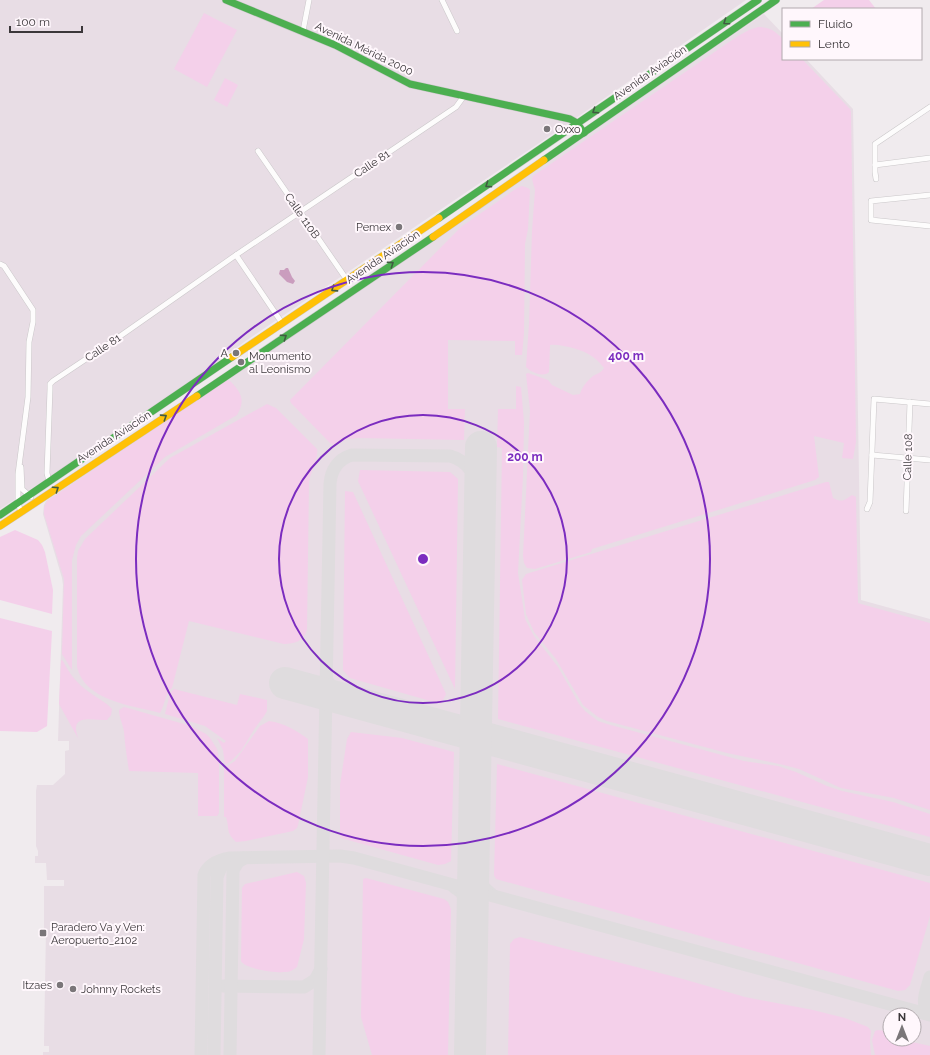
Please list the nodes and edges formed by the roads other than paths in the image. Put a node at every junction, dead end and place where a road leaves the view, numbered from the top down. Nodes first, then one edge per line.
1 (226, 0) edge
2 (309, 0) edge
3 (442, 0) edge
4 (758, 0) edge
5 (776, 0) edge
6 (303, 31) junction
7 (457, 31) dead end
8 (464, 96) junction
9 (930, 107) edge
10 (577, 123) junction
11 (584, 133) junction
12 (258, 151) dead end
13 (930, 158) edge
14 (875, 165) junction
15 (876, 179) dead end
16 (930, 195) edge
17 (300, 213) junction
18 (930, 226) edge
19 (236, 255) junction
20 (0, 264) edge
21 (347, 280) junction
22 (282, 323) junction
23 (910, 402) junction
24 (930, 404) edge
25 (872, 455) junction
26 (908, 458) junction
27 (20, 460) junction
28 (930, 460) edge
29 (49, 482) junction
30 (29, 496) junction
31 (36, 502) junction
32 (18, 503) junction
33 (867, 509) dead end
34 (906, 511) dead end
35 (21, 512) junction
36 (0, 516) edge
37 (0, 526) edge

1 - 6 main road, Avenida Mérida 2000
2 - 6 street
3 - 7 street
4 -> 10 main road, Avenida Aviación
5 - 11 main road, Avenida Aviación
6 - 8 main road, Avenida Mérida 2000
8 - 10 main road, Avenida Mérida 2000
8 - 17 street, Calle 81
9 - 14 street
10 - 11 main road
10 -> 21 main road, Avenida Aviación
31 -> 11 main road, Avenida Aviación
12 - 17 street, Calle 110B
13 - 14 street
14 - 15 street
16 - 18 street
17 - 19 street, Calle 81
17 - 21 street, Calle 110B
19 - 22 street
19 - 29 street, Calle 81
20 - 27 street
21 -> 22 main road, Avenida Aviación
22 - 29 main road, Avenida Aviación
23 - 24 street
23 - 25 street
23 - 26 street, Calle 108
25 - 26 street
25 - 33 street
26 - 28 street
26 - 34 street, Calle 108
27 - 30 street
27 - 32 street
29 - 30 main road, Avenida Aviación
30 - 31 street
30 - 32 main road, Avenida Aviación
31 - 35 main road, Avenida Aviación
32 - 35 street
32 - 36 main road, Avenida Aviación
35 - 37 main road, Avenida Aviación

